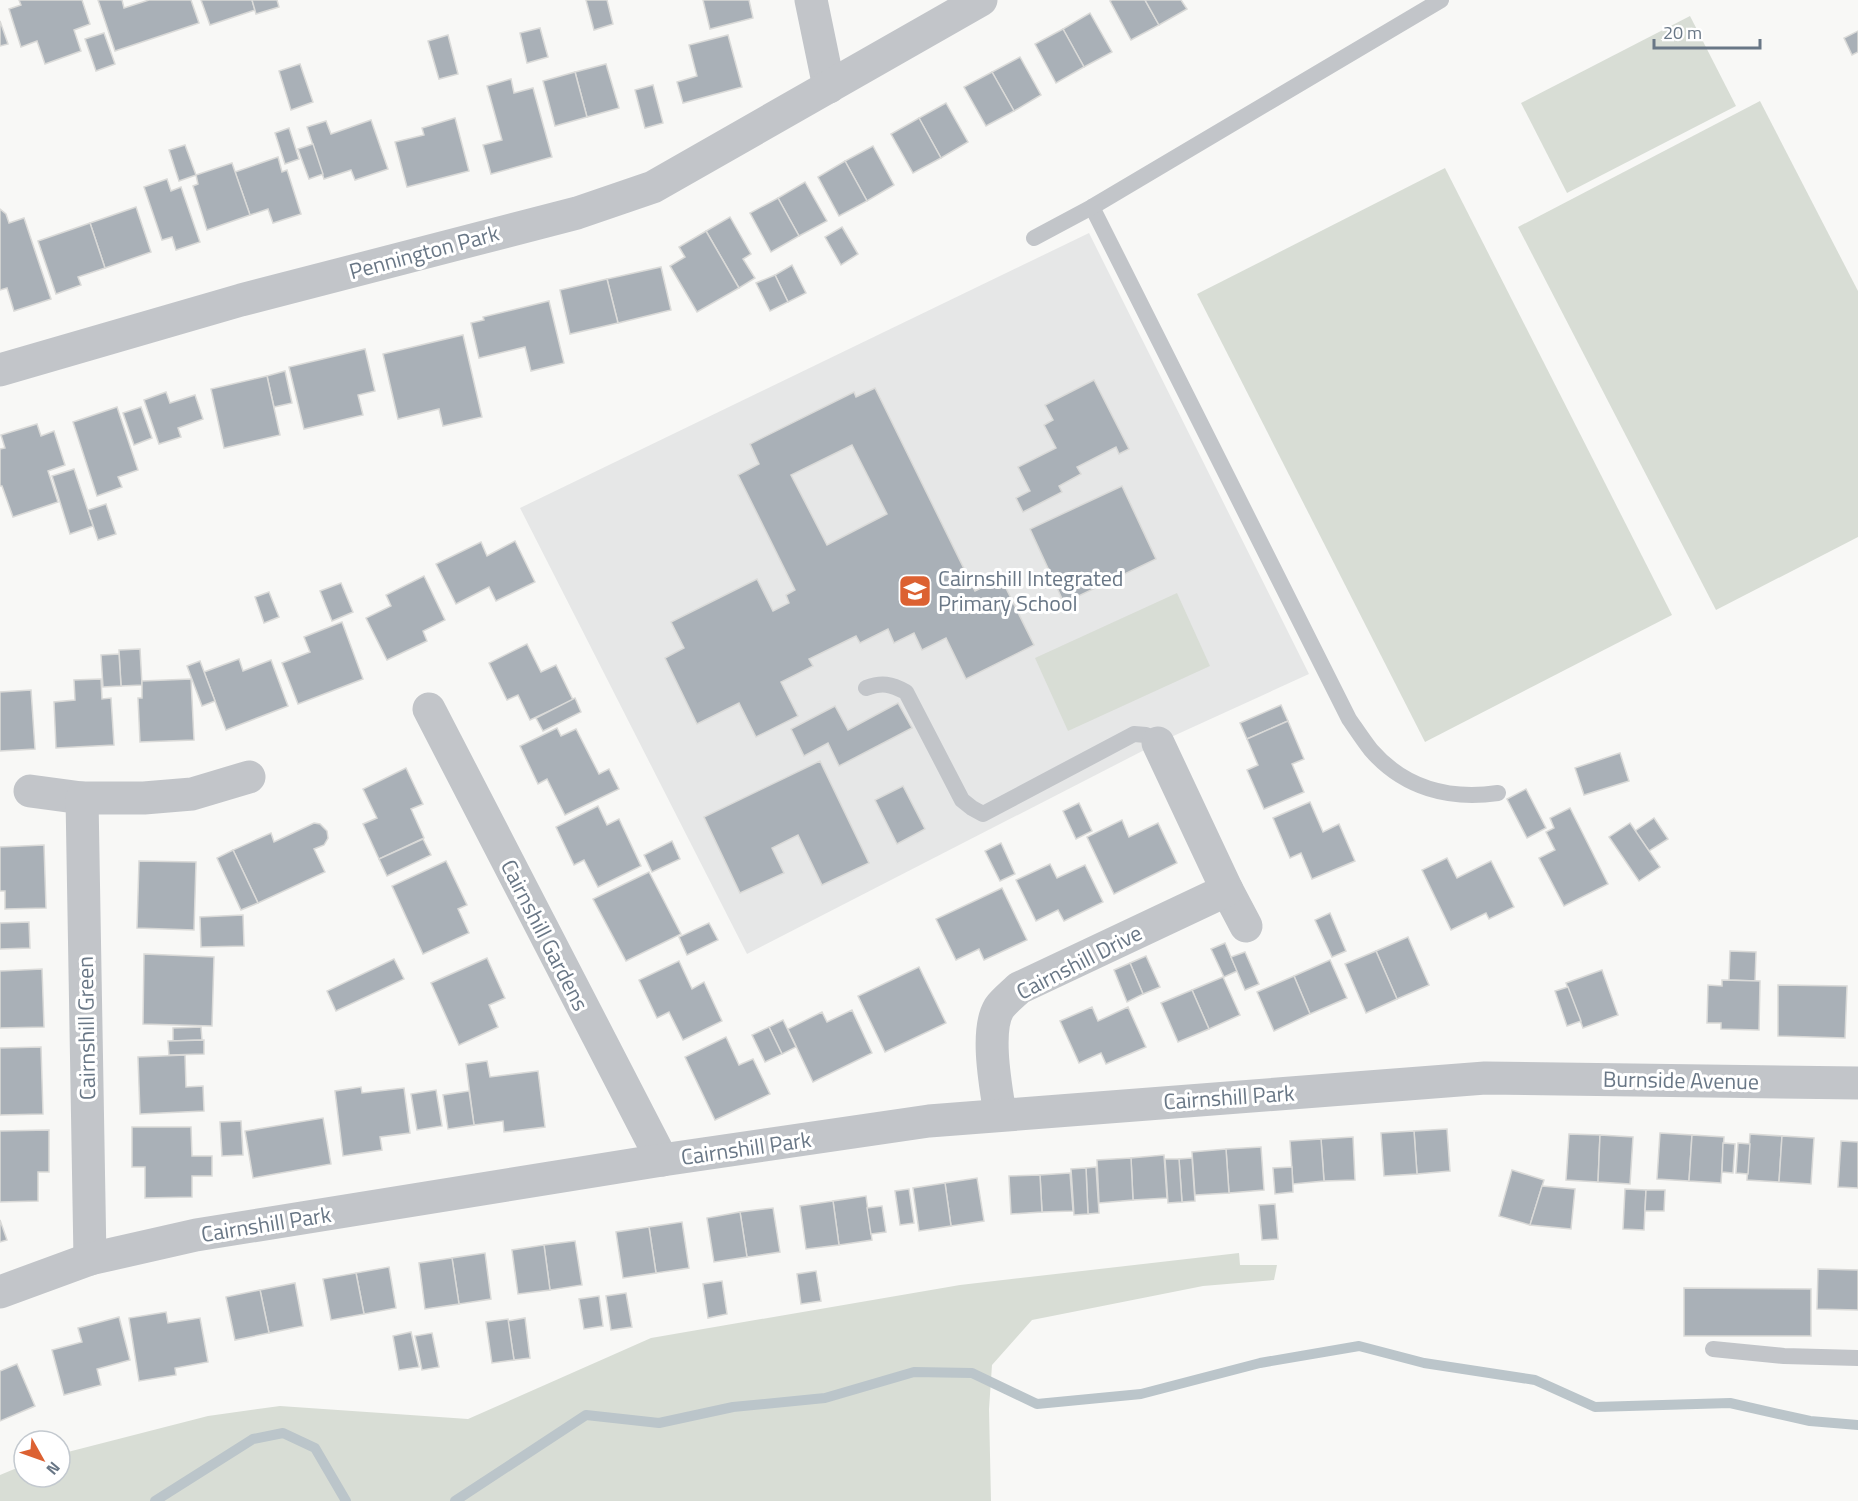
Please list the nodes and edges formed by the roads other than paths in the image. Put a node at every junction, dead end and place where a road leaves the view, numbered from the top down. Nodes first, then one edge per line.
1 (811, 0) edge
2 (981, 0) edge
3 (1441, 0) edge
4 (829, 87) junction
5 (1092, 207) junction
6 (1034, 238) dead end
7 (0, 370) edge
8 (866, 688) dead end
9 (429, 709) dead end
10 (1158, 743) joint
11 (249, 777) dead end
12 (30, 791) dead end
13 (1498, 793) dead end
14 (82, 798) junction
15 (1227, 890) junction
16 (1246, 926) dead end
17 (1504, 1078) joint
18 (1858, 1083) edge
19 (1000, 1114) junction
20 (662, 1160) junction
21 (90, 1259) junction
22 (0, 1292) edge
23 (1713, 1349) dead end
24 (1858, 1358) edge

1 - 4 street
2 - 4 street, Pennington Park
3 - 5 lane
4 - 7 street, Pennington Park
5 - 6 lane
5 - 13 lane
8 - 10 lane
9 - 20 street, Cairnshill Gardens
10 - 15 street
11 - 14 street
12 - 14 street
14 - 21 street, Cairnshill Green
15 - 16 street
15 - 19 street, Cairnshill Drive
17 - 18 street, Burnside Avenue
17 - 19 street, Cairnshill Park
19 - 20 street, Cairnshill Park
20 - 21 street, Cairnshill Park
21 - 22 street, Cairnshill Park
23 - 24 lane

